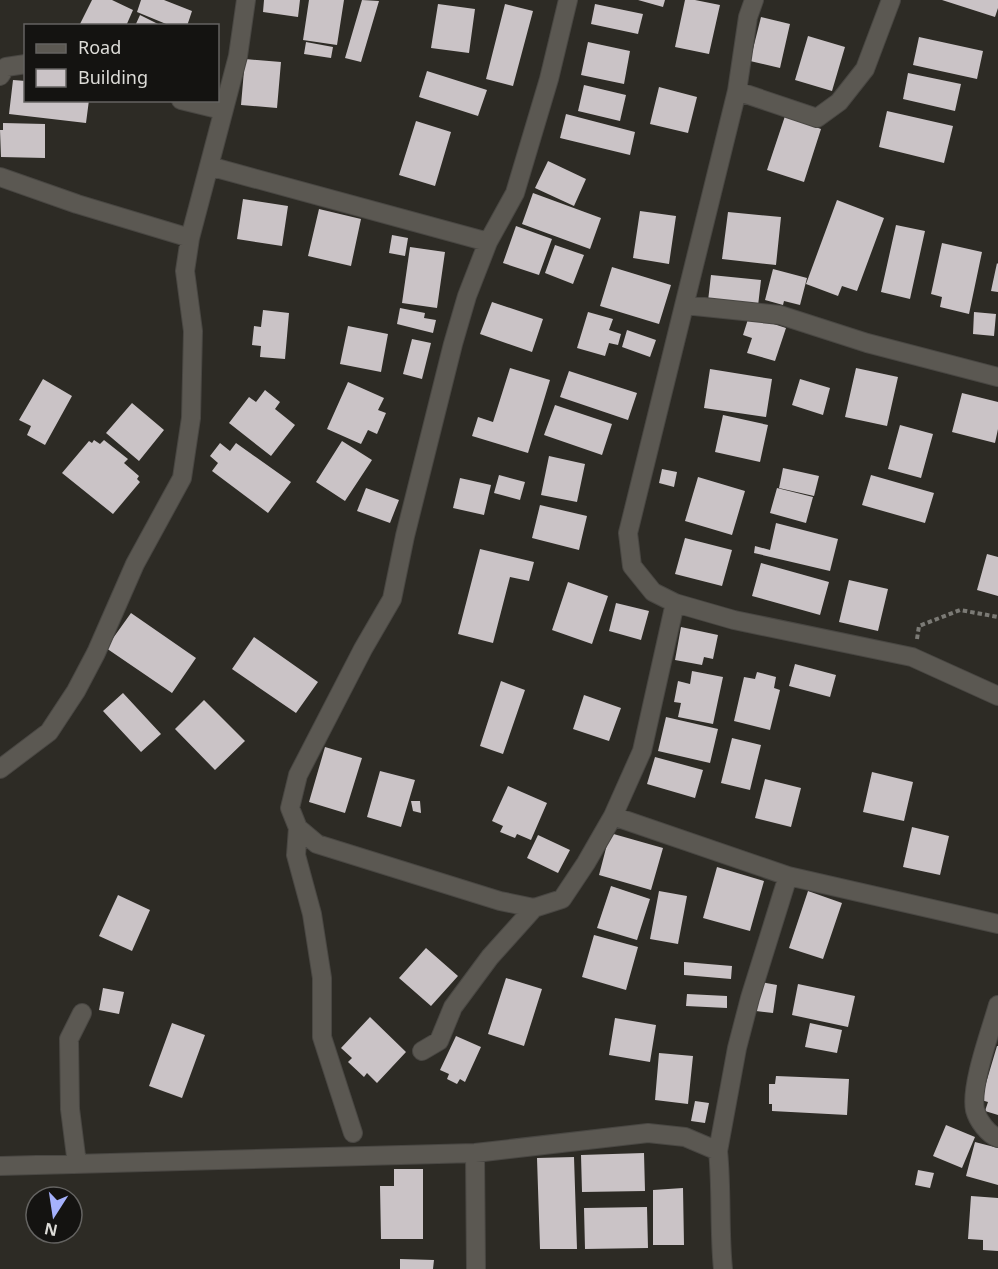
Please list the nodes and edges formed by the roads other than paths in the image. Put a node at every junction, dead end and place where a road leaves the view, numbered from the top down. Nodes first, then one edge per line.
1 (246, 0) edge
2 (568, 0) edge
3 (754, 0) edge
4 (891, 0) edge
5 (24, 64) edge
6 (0, 76) edge
7 (737, 91) junction
8 (189, 102) edge
9 (222, 110) junction
10 (209, 166) junction
11 (0, 177) edge
12 (190, 238) junction
13 (488, 242) junction
14 (685, 305) junction
15 (998, 377) edge
16 (675, 603) junction
17 (998, 696) edge
18 (0, 769) edge
19 (613, 816) junction
20 (298, 828) junction
21 (788, 876) junction
22 (534, 908) junction
23 (998, 924) edge
24 (998, 1005) edge
25 (82, 1013) dead end
26 (422, 1051) dead end
27 (354, 1133) dead end
28 (998, 1138) edge
29 (718, 1151) junction
30 (475, 1153) junction
31 (77, 1164) junction
32 (0, 1166) edge
33 (476, 1269) edge
34 (723, 1269) edge

1 - 9 street
2 - 13 street
3 - 7 street
4 - 7 street
5 - 6 street
7 - 14 street
8 - 9 street
9 - 10 street
10 - 12 street
10 - 13 street
11 - 12 street
12 - 18 street
13 - 20 street
14 - 15 street
14 - 16 street
16 - 17 street
16 - 19 street
19 - 21 street
19 - 22 street
20 - 22 street
20 - 27 street
21 - 23 street
21 - 29 street
22 - 26 street
24 - 28 street
25 - 31 street
29 - 30 street
29 - 34 street
30 - 31 street
30 - 33 street
31 - 32 street

